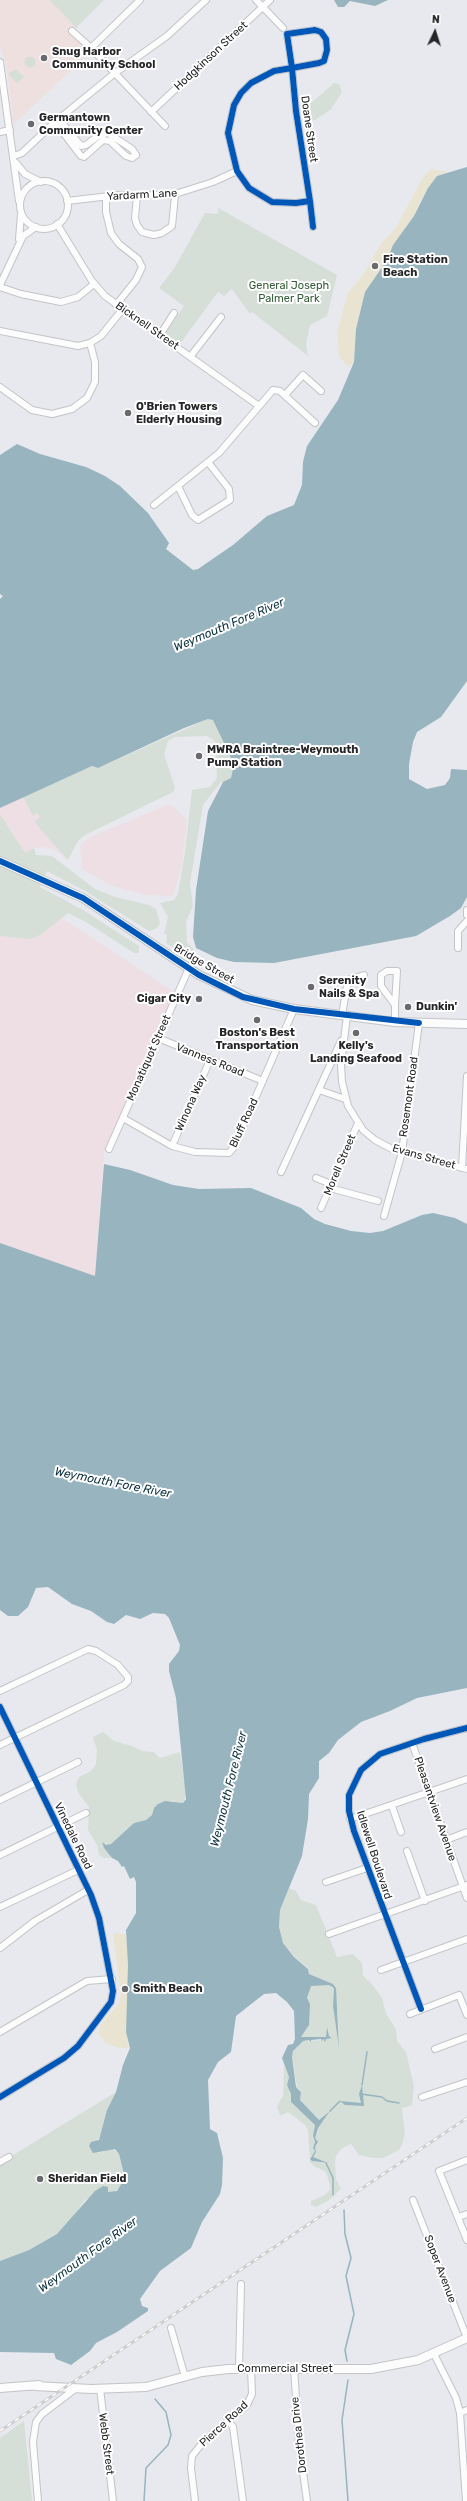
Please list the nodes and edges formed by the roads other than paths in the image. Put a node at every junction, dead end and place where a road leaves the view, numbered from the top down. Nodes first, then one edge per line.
1 (140, 0) edge
2 (206, 0) edge
3 (256, 0) edge
4 (270, 0) edge
5 (262, 7) junction
6 (283, 28) dead end
7 (72, 31) dead end
8 (91, 48) junction
9 (0, 62) edge
10 (292, 68) junction
11 (115, 73) junction
12 (152, 112) junction
13 (57, 121) junction
14 (165, 126) dead end
15 (10, 130) junction
16 (0, 132) edge
17 (14, 156) junction
18 (237, 171) junction
19 (41, 182) junction
20 (175, 195) junction
21 (137, 196) junction
22 (106, 197) junction
23 (67, 201) junction
24 (310, 201) junction
25 (20, 205) junction
26 (21, 213) junction
27 (57, 224) junction
28 (313, 227) dead end
29 (36, 228) junction
30 (19, 242) junction
31 (94, 284) junction
32 (0, 286) edge
33 (116, 305) junction
34 (122, 310) junction
35 (174, 313) dead end
36 (221, 317) dead end
37 (0, 331) edge
38 (160, 335) junction
39 (90, 343) junction
40 (190, 357) junction
41 (0, 387) edge
42 (321, 391) dead end
43 (285, 395) junction
44 (259, 406) junction
45 (315, 423) dead end
46 (208, 462) junction
47 (178, 486) junction
48 (154, 505) dead end
49 (0, 861) edge
50 (467, 910) edge
51 (467, 915) edge
52 (467, 921) edge
53 (458, 948) dead end
54 (189, 968) junction
55 (364, 975) dead end
56 (395, 1005) junction
57 (294, 1009) junction
58 (344, 1015) junction
59 (395, 1022) junction
60 (419, 1023) junction
61 (467, 1024) edge
62 (345, 1033) junction
63 (158, 1038) junction
64 (210, 1060) junction
65 (467, 1076) edge
66 (263, 1081) junction
67 (319, 1090) junction
68 (345, 1099) junction
69 (123, 1118) junction
70 (358, 1123) junction
71 (172, 1146) junction
72 (109, 1149) dead end
73 (402, 1152) junction
74 (464, 1169) edge
75 (281, 1172) dead end
76 (316, 1178) dead end
77 (331, 1186) junction
78 (378, 1201) dead end
79 (321, 1208) dead end
80 (384, 1216) dead end
81 (0, 1691) edge
82 (0, 1707) edge
83 (467, 1728) edge
84 (14, 1738) junction
85 (412, 1743) junction
86 (0, 1745) edge
87 (78, 1762) dead end
88 (467, 1779) edge
89 (36, 1783) junction
90 (430, 1793) junction
91 (0, 1800) edge
92 (392, 1806) junction
93 (86, 1813) dead end
94 (350, 1819) junction
95 (57, 1828) junction
96 (401, 1832) dead end
97 (467, 1832) edge
98 (446, 1840) junction
99 (407, 1851) dead end
100 (0, 1855) edge
101 (367, 1868) junction
102 (78, 1870) junction
103 (326, 1882) dead end
104 (465, 1886) edge
105 (88, 1890) junction
106 (467, 1898) edge
107 (425, 1900) junction
108 (0, 1907) edge
109 (384, 1915) junction
110 (329, 1934) dead end
111 (467, 1939) edge
112 (0, 1948) edge
113 (401, 1962) junction
114 (382, 1970) dead end
115 (112, 1979) junction
116 (421, 2009) junction
117 (410, 2014) dead end
118 (467, 2014) edge
119 (0, 2032) edge
120 (467, 2037) edge
121 (434, 2049) dead end
122 (467, 2082) edge
123 (0, 2097) edge
124 (422, 2097) dead end
125 (8, 2157) dead end
126 (467, 2160) edge
127 (0, 2162) edge
128 (413, 2200) dead end
129 (467, 2214) edge
130 (458, 2218) junction
131 (467, 2240) edge
132 (241, 2284) dead end
133 (170, 2328) dead end
134 (467, 2338) edge
135 (434, 2354) junction
136 (239, 2368) junction
137 (252, 2368) junction
138 (294, 2368) junction
139 (185, 2377) junction
140 (35, 2386) junction
141 (0, 2388) edge
142 (100, 2388) junction
143 (75, 2389) junction
144 (467, 2410) edge
145 (460, 2413) junction
146 (230, 2421) junction
147 (38, 2501) edge
148 (113, 2501) edge
149 (195, 2501) edge
150 (243, 2501) edge
151 (307, 2501) edge
152 (466, 2501) edge

1 - 8 street
2 - 11 street
3 - 5 street
4 - 5 street, Hodgkinson Street
5 - 6 street
5 - 12 street, Hodgkinson Street
7 - 8 street
8 - 11 street
9 - 15 street
10 - 10 street, Doane Street
10 - 18 street
10 - 24 street, Doane Street
11 - 12 street
11 - 13 street
12 - 14 street
13 - 13 street
13 - 17 street
15 - 16 street
15 - 17 street
17 - 19 street
17 - 25 street
18 - 20 street, Yardarm Lane
18 - 24 street
19 - 23 street
19 - 25 street
20 - 21 street, Yardarm Lane
20 - 21 street
21 - 22 street, Yardarm Lane
22 - 23 street, Yardarm Lane
22 - 33 street
23 - 27 street
24 - 28 street, Doane Street
25 - 26 street
26 - 29 street
26 - 30 street
27 - 29 street
27 - 31 street, Bicknell Street
29 - 30 street
30 - 32 street
31 - 32 street
31 - 33 street, Bicknell Street
33 - 34 street, Bicknell Street
34 - 38 street, Bicknell Street
34 - 39 street
35 - 38 street
36 - 40 street
37 - 39 street
38 - 40 street, Bicknell Street
39 - 41 street
40 - 44 street, Bicknell Street
42 - 43 street
43 - 44 street
43 - 45 street
44 - 46 street
46 - 47 street
46 - 47 street
47 - 48 street
49 - 54 main road, Bridge Street
50 - 51 street
52 - 53 street
54 - 57 main road, Bridge Street
54 - 63 street, Monatiquot Street
55 - 58 street, Evans Street
56 - 56 street
56 - 59 street
57 - 58 main road, Bridge Street
57 - 66 street, Bluff Road
58 - 59 main road, Bridge Street
58 - 62 street, Evans Street
59 - 60 main road, Bridge Street
60 - 61 main road, Bridge Street
60 - 73 street, Rosemont Road
62 - 67 street
62 - 68 street, Evans Street
63 - 64 street, Vanness Road
63 - 69 street, Monatiquot Street
64 - 66 street, Vanness Road
64 - 71 street, Winona Way
65 - 74 street
66 - 71 street, Bluff Road
67 - 68 street
67 - 75 street
68 - 70 street, Evans Street
69 - 71 street, Bluff Road
69 - 72 street, Monatiquot Street
70 - 73 street, Evans Street
70 - 77 street, Morell Street
73 - 74 street, Evans Street
73 - 80 street, Rosemont Road
76 - 77 street
77 - 78 street
77 - 79 street, Morell Street
81 - 84 street
82 - 84 street, Vinedale Road
83 - 85 street, Idlewell Boulevard
84 - 86 street
84 - 89 street, Vinedale Road
85 - 90 street, Pleasantview Avenue
85 - 94 street, Idlewell Boulevard
87 - 89 street
88 - 90 street
89 - 91 street
89 - 95 street, Vinedale Road
90 - 92 street
90 - 98 street, Pleasantview Avenue
92 - 94 street
92 - 96 street
93 - 95 street
94 - 101 street, Idlewell Boulevard
95 - 100 street
95 - 102 street, Vinedale Road
97 - 98 street
98 - 104 street, Pleasantview Avenue
99 - 107 street
101 - 103 street
101 - 109 street, Idlewell Boulevard
102 - 105 street, Vinedale Road
102 - 108 street
104 - 106 street, Pleasantview Avenue
104 - 107 street
105 - 112 street
105 - 115 street, Vinedale Road
107 - 109 street
109 - 110 street
109 - 113 street, Idlewell Boulevard
111 - 113 street
113 - 114 street
113 - 116 street, Idlewell Boulevard
115 - 119 street
115 - 123 street, Vinedale Road
116 - 117 street
116 - 118 street
120 - 121 street
122 - 124 street
125 - 127 street
126 - 130 street
128 - 134 street, Soper Avenue
129 - 130 street
130 - 131 street
132 - 136 street
133 - 139 street
134 - 135 main road, Commercial Street
135 - 138 main road, Commercial Street
135 - 145 street
136 - 137 main road, Commercial Street
136 - 139 main road, Commercial Street
137 - 138 main road, Commercial Street
137 - 146 street, Pierce Road
138 - 151 street, Dorothea Drive
139 - 142 main road, Commercial Street
140 - 141 main road, Commercial Street
140 - 142 main road, Commercial Street
140 - 143 main road, Commercial Street
142 - 143 main road, Commercial Street
142 - 148 street, Webb Street
143 - 147 street
144 - 145 street
145 - 152 street
146 - 149 street, Pierce Road
146 - 150 street

